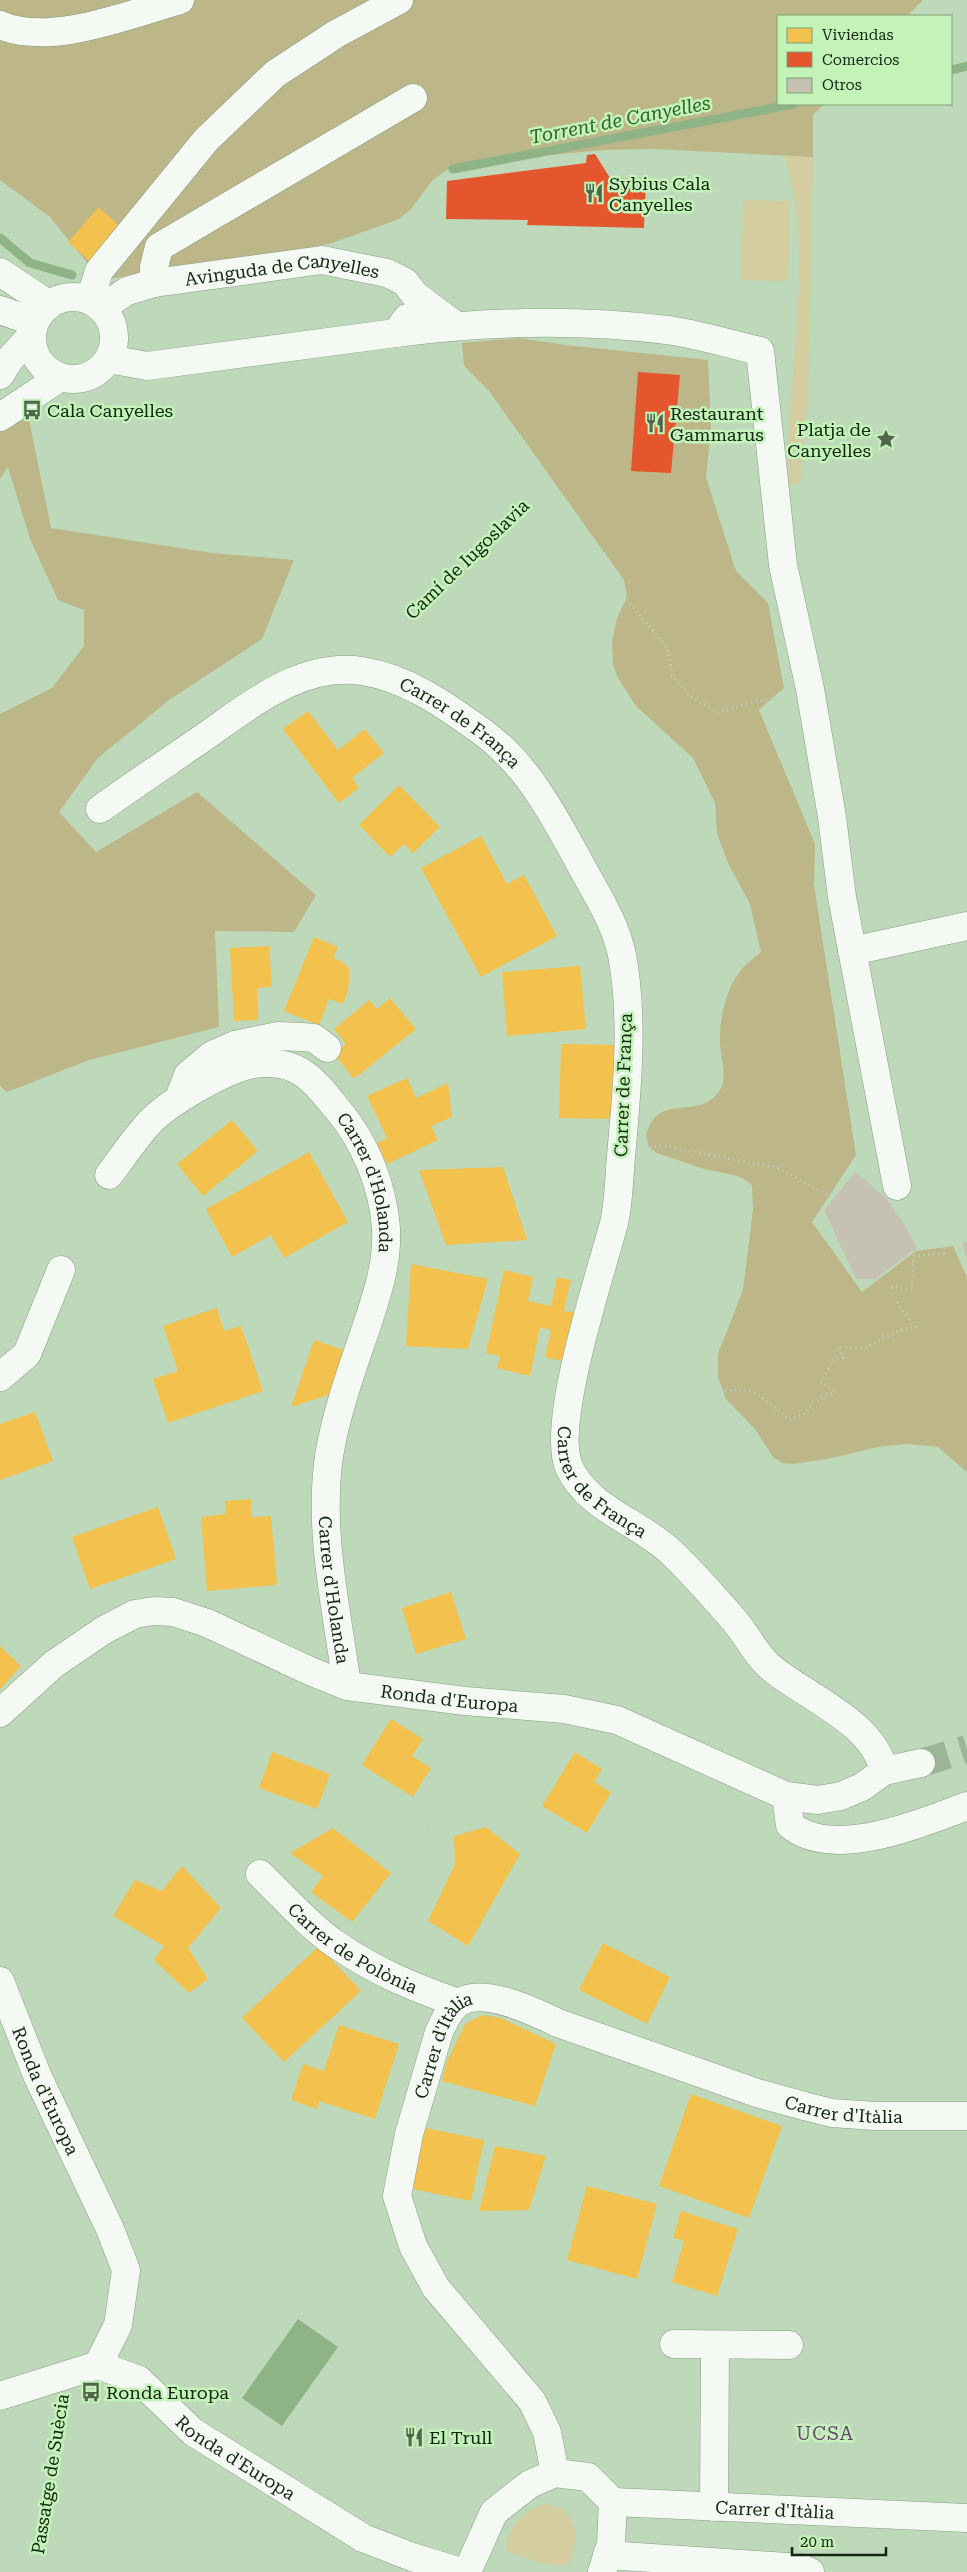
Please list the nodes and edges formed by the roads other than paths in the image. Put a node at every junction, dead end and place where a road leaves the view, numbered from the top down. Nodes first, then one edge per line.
1 (180, 0) edge
2 (399, 0) edge
3 (0, 25) edge
4 (413, 98) dead end
5 (0, 272) edge
6 (154, 283) junction
7 (415, 295) junction
8 (96, 304) junction
9 (0, 310) edge
10 (38, 320) junction
11 (455, 325) junction
12 (396, 333) junction
13 (109, 359) junction
14 (0, 375) edge
15 (59, 378) junction
16 (0, 417) edge
17 (100, 808) dead end
18 (967, 926) edge
19 (852, 951) junction
20 (327, 1048) dead end
21 (178, 1102) junction
22 (109, 1175) dead end
23 (897, 1186) road end
24 (61, 1270) dead end
25 (0, 1376) edge
26 (347, 1686) junction
27 (0, 1713) edge
28 (921, 1763) tunnel mouth
29 (884, 1771) junction
30 (786, 1796) junction
31 (967, 1806) edge
32 (260, 1874) dead end
33 (0, 1981) edge
34 (458, 2003) junction
35 (967, 2116) edge
36 (674, 2344) dead end
37 (715, 2345) junction
38 (789, 2345) road end
39 (98, 2365) junction
40 (0, 2396) edge
41 (555, 2472) junction
42 (613, 2502) junction
43 (714, 2507) junction
44 (967, 2518) edge
45 (605, 2563) edge
46 (461, 2572) edge
47 (468, 2572) edge
48 (810, 2572) edge

1 - 3 street
2 - 8 street
4 - 6 street
5 - 10 street
6 - 7 street, Avinguda de Canyelles
6 - 8 street, Avinguda de Canyelles
7 - 11 street, Avinguda de Canyelles
7 - 12 street
8 - 10 street
8 - 13 street
9 - 10 street
10 - 14 street
10 - 15 street
11 - 12 street
11 - 19 street
12 - 13 street
13 - 15 street
15 - 16 street
17 - 29 street, Carrer de França
18 - 19 street
19 - 23 street
20 - 21 street
21 - 22 street, Carrer d'Holanda
21 - 26 street, Carrer d'Holanda
24 - 25 street
26 - 27 street, Ronda d'Europa
26 - 30 street, Ronda d'Europa
28 - 29 street, Ronda d'Europa
29 - 30 street, Ronda d'Europa
30 - 31 street
32 - 34 street, Carrer de Polònia
33 - 39 street, Ronda d'Europa
34 - 35 street, Carrer d'Itàlia
34 - 41 street, Carrer d'Itàlia
36 - 37 street
37 - 38 street
37 - 43 street
39 - 40 street
39 - 46 street, Ronda d'Europa
41 - 42 street
41 - 47 street
42 - 43 street, Carrer d'Itàlia
42 - 45 street
43 - 44 street, Carrer d'Itàlia
45 - 48 street

